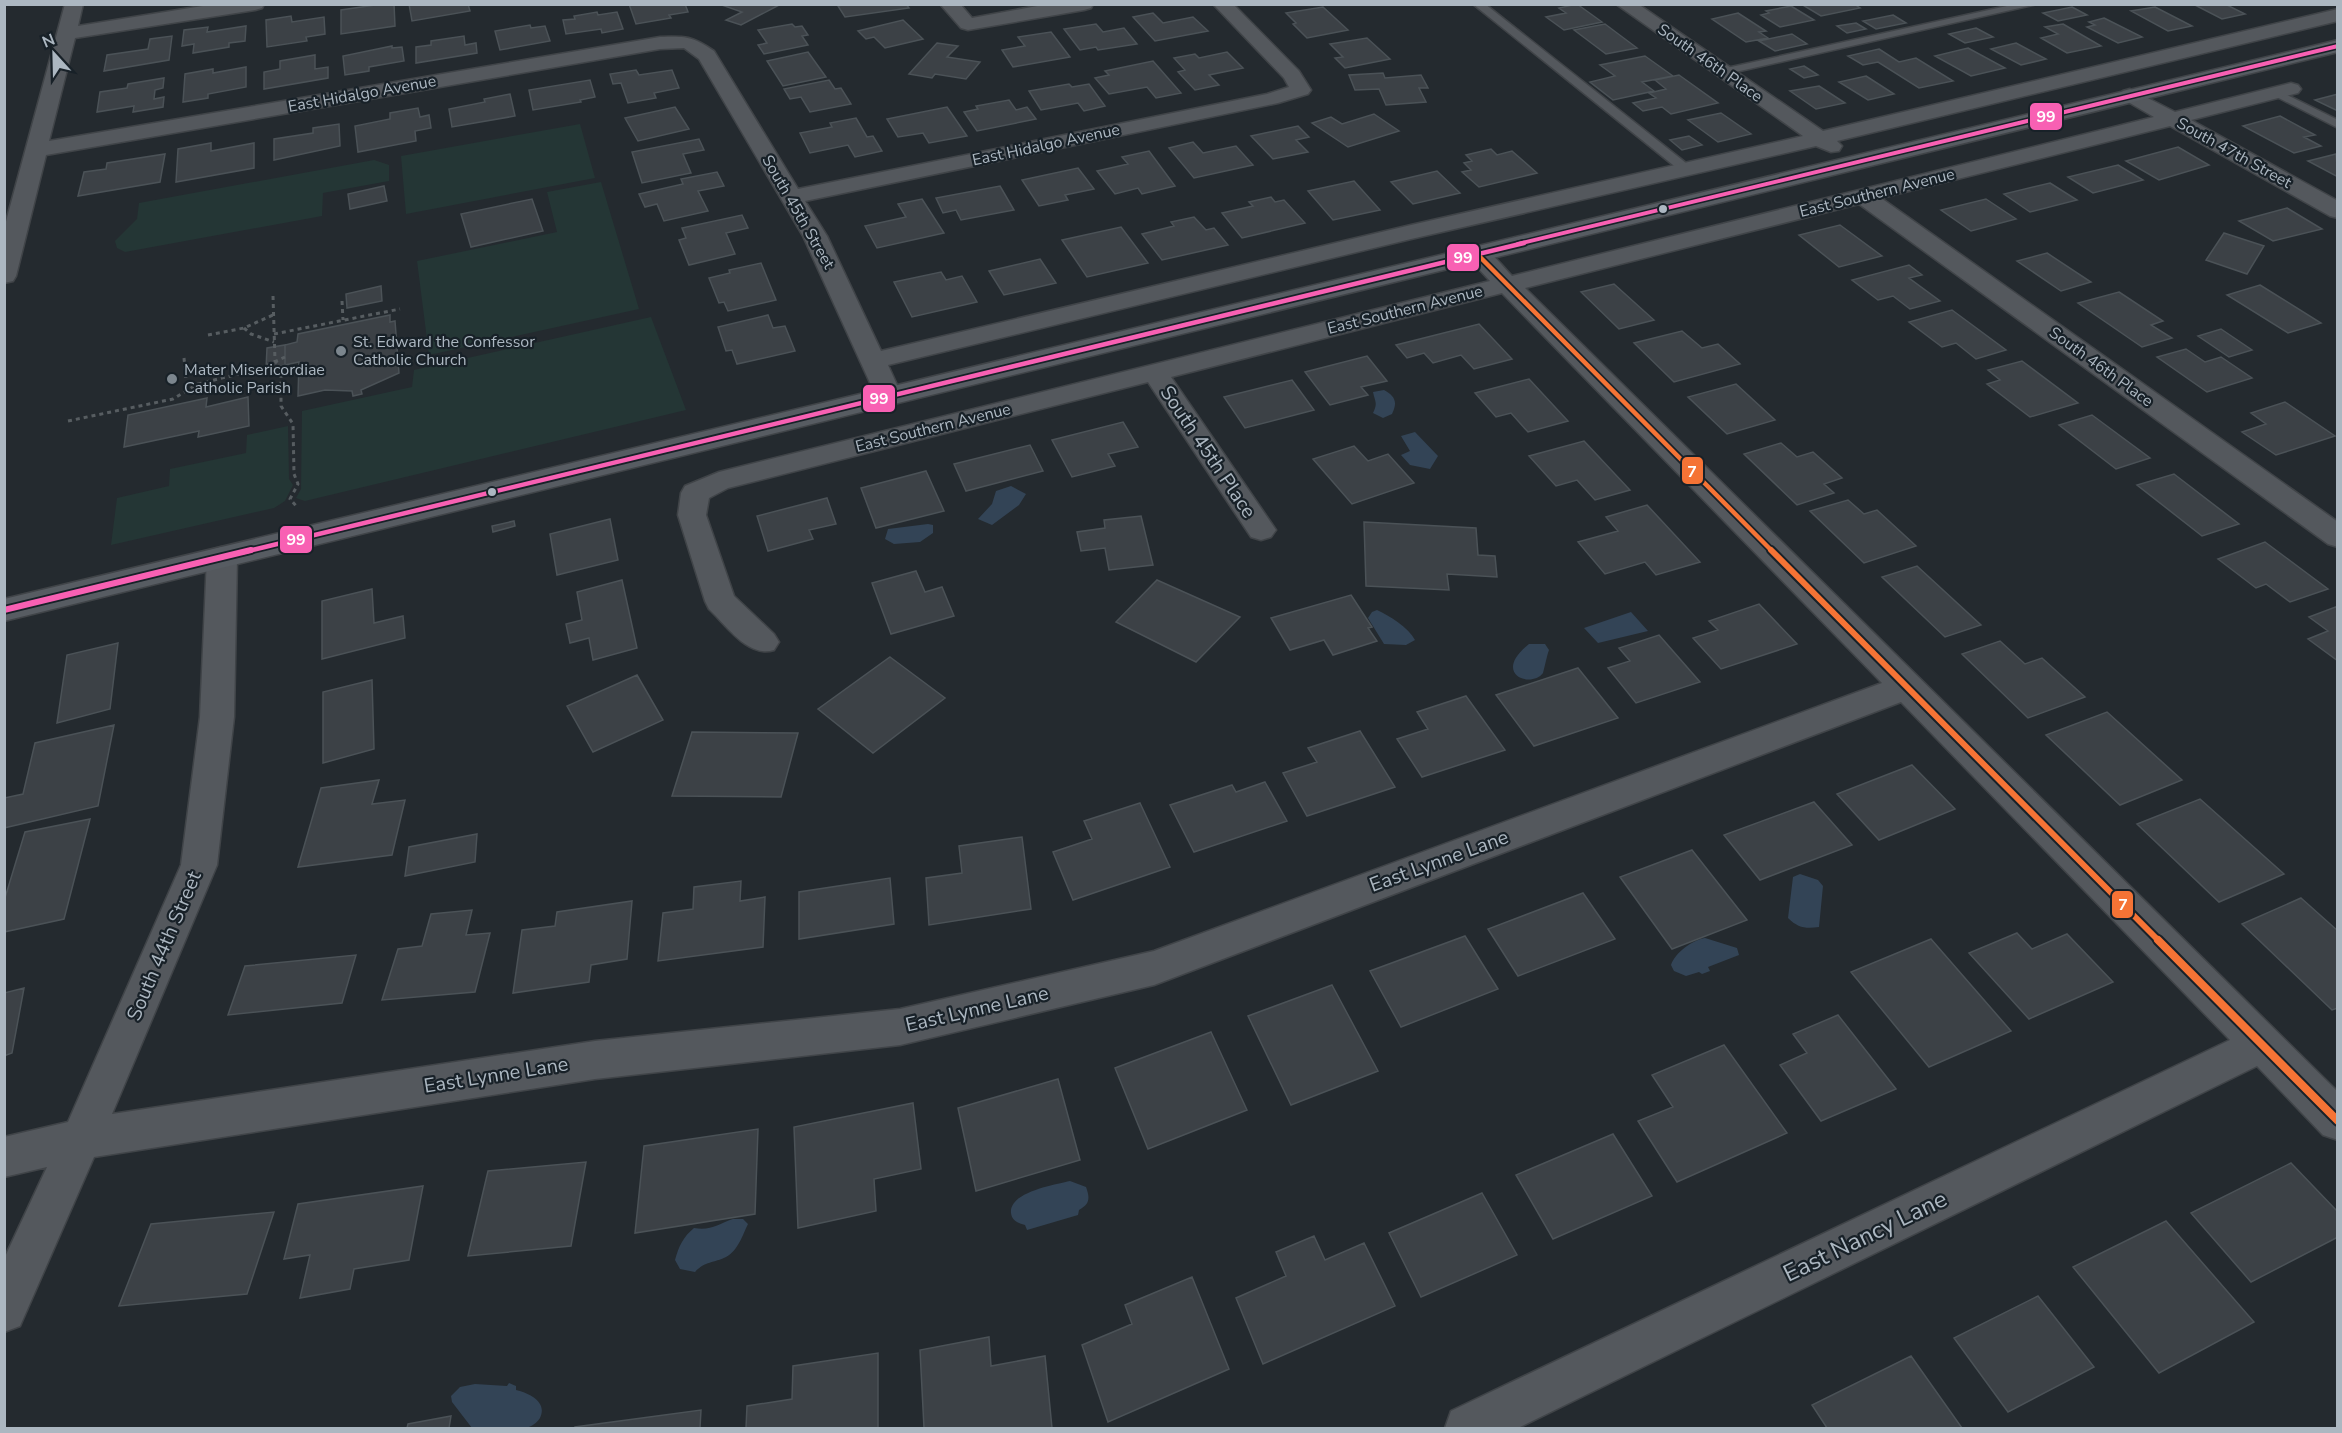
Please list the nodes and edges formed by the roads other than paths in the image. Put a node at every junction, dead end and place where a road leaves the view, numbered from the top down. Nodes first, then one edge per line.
1 (74, 4) edge
2 (255, 4) edge
3 (949, 4) edge
4 (1084, 4) edge
5 (1221, 4) edge
6 (1478, 4) edge
7 (2032, 4) edge
8 (1661, 6) edge
9 (1630, 8) edge
10 (2337, 15) edge
11 (67, 33) junction
12 (688, 42) joint
13 (2337, 46) edge
14 (1722, 72) junction
15 (2283, 90) joint
16 (2130, 95) junction
17 (2171, 119) junction
18 (2337, 125) edge
19 (1820, 139) junction
20 (37, 150) junction
21 (1855, 163) junction
22 (1687, 170) junction
23 (1864, 197) junction
24 (790, 198) junction
25 (2337, 211) edge
26 (1478, 254) junction
27 (4, 276) edge
28 (1506, 285) junction
29 (873, 362) junction
30 (1155, 373) junction
31 (889, 396) junction
32 (1261, 530) dead end
33 (2337, 537) edge
34 (222, 557) junction
35 (4, 610) edge
36 (763, 642) dead end
37 (1906, 687) junction
38 (2262, 1044) junction
39 (2337, 1121) edge
40 (81, 1139) junction
41 (4, 1158) edge
42 (4, 1310) edge
43 (1468, 1428) edge

1 - 11 street
2 - 11 street
3 - 4 street
5 - 24 street, East Hidalgo Avenue
6 - 22 lane
7 - 14 lane
8 - 9 street
9 - 14 street, South 46th Place
10 - 19 street
11 - 20 street
12 - 20 street, East Hidalgo Avenue
12 - 24 street, South 45th Street
13 - 16 main road, East Southern Avenue
14 - 19 street, South 46th Place
15 - 17 street, East Southern Avenue
15 - 18 lane
16 - 17 street, South 47th Street
16 - 21 main road, East Southern Avenue
17 - 23 street, East Southern Avenue
17 - 25 street, South 47th Street
19 - 21 street, South 46th Place
19 - 22 street
20 - 27 street
21 - 26 main road, East Southern Avenue
22 - 29 street
23 - 28 street, East Southern Avenue
23 - 33 street, South 46th Place
24 - 29 street, South 45th Street
26 - 28 street
26 - 31 main road, East Southern Avenue
28 - 30 street, East Southern Avenue
28 - 37 street
29 - 31 street, South 45th Street
30 - 32 street, South 45th Place
30 - 36 street, East Southern Avenue
31 - 34 main road, East Southern Avenue
34 - 35 main road, East Southern Avenue
34 - 40 street, South 44th Street
37 - 38 street
37 - 40 street, East Lynne Lane
38 - 39 street
38 - 43 street, East Nancy Lane
40 - 41 street, East Lynne Lane
40 - 42 street, South 44th Street

